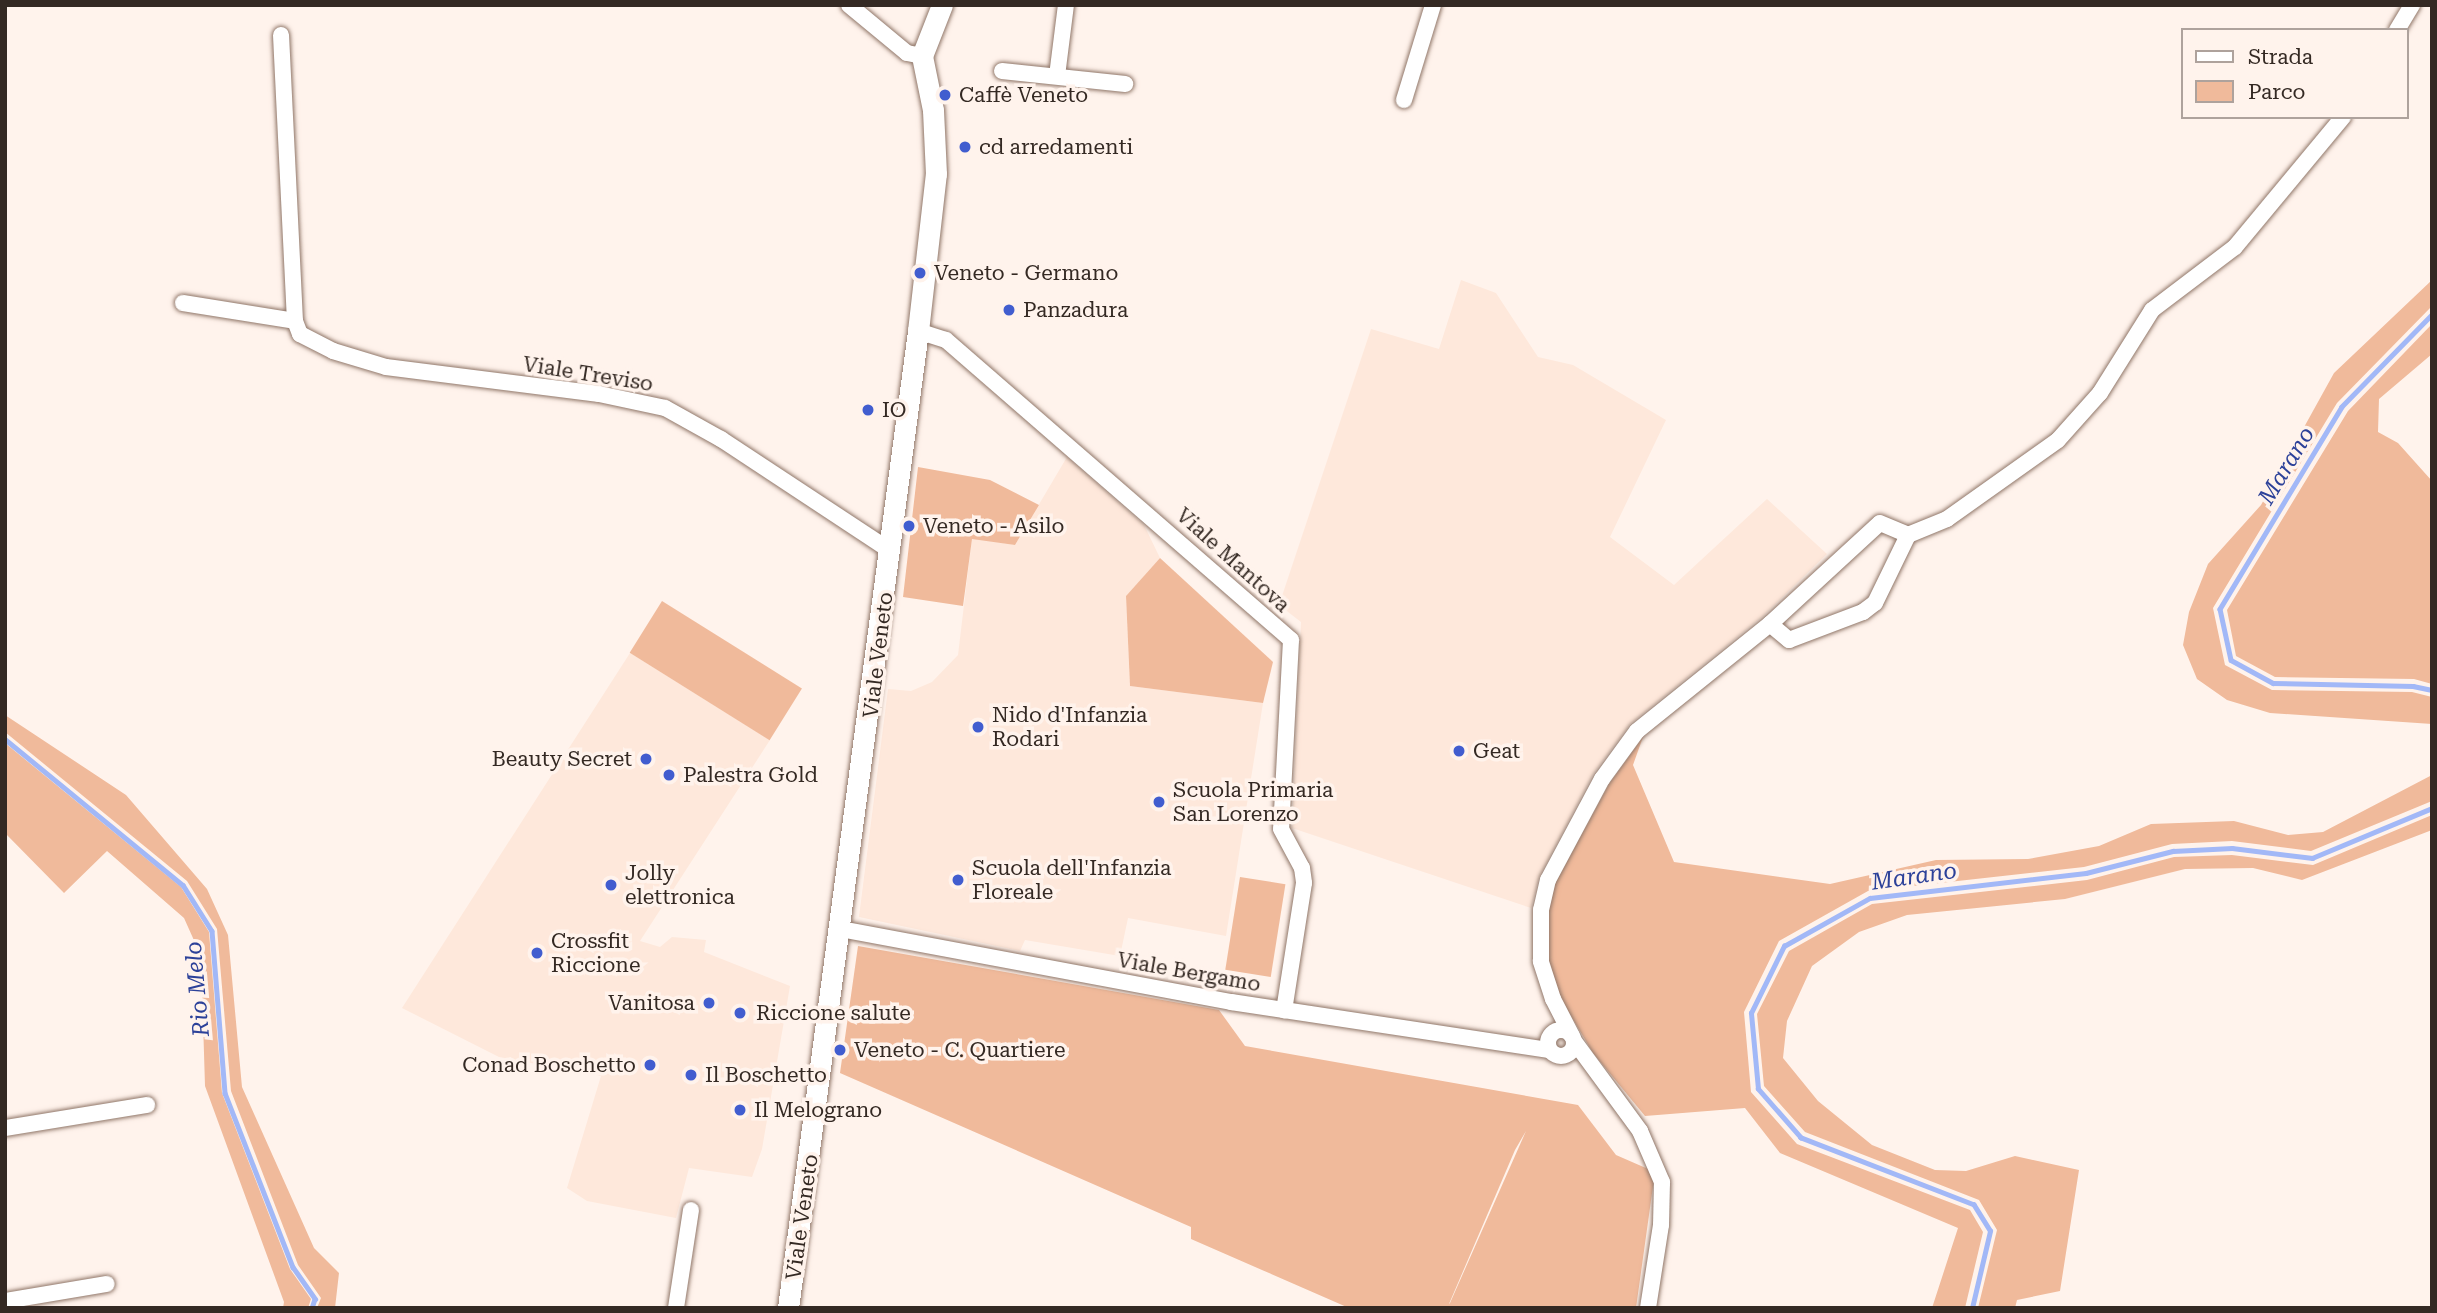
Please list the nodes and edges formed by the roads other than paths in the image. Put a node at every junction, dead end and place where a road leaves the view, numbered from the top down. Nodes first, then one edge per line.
1 (849, 5) edge
2 (942, 5) edge
3 (1066, 5) edge
4 (1433, 5) edge
5 (2412, 5) edge
6 (2398, 28) edge
7 (281, 35) dead end
8 (922, 56) junction
9 (1002, 71) dead end
10 (1057, 76) junction
11 (1125, 84) dead end
12 (1404, 100) dead end
13 (2341, 119) edge
14 (183, 303) dead end
15 (295, 321) junction
16 (918, 331) junction
17 (1908, 535) junction
18 (891, 551) junction
19 (1770, 624) junction
20 (841, 929) junction
21 (1553, 999) junction
22 (1284, 1010) junction
23 (1550, 1040) junction
24 (1572, 1044) junction
25 (147, 1105) dead end
26 (5, 1128) edge
27 (691, 1210) dead end
28 (107, 1284) dead end
29 (5, 1301) edge
30 (676, 1308) edge
31 (788, 1308) edge
32 (1648, 1308) edge

1 - 8 street
2 - 8 main road
3 - 10 street
4 - 12 street
5 - 6 street
7 - 15 street
8 - 16 main road, Viale Veneto
9 - 10 street
10 - 11 street
13 - 17 street
14 - 15 street
15 - 18 street, Viale Treviso
16 - 18 main road, Viale Veneto
16 - 22 street, Viale Mantova
17 - 19 street
17 - 19 street
18 - 20 main road, Viale Veneto
19 - 21 street
20 - 22 street, Viale Bergamo
20 - 31 main road, Viale Veneto
21 - 23 street
21 - 24 street
22 - 23 street, Viale Bergamo
23 - 24 street
23 - 24 street
24 - 32 street
25 - 26 street
27 - 30 street
28 - 29 street

